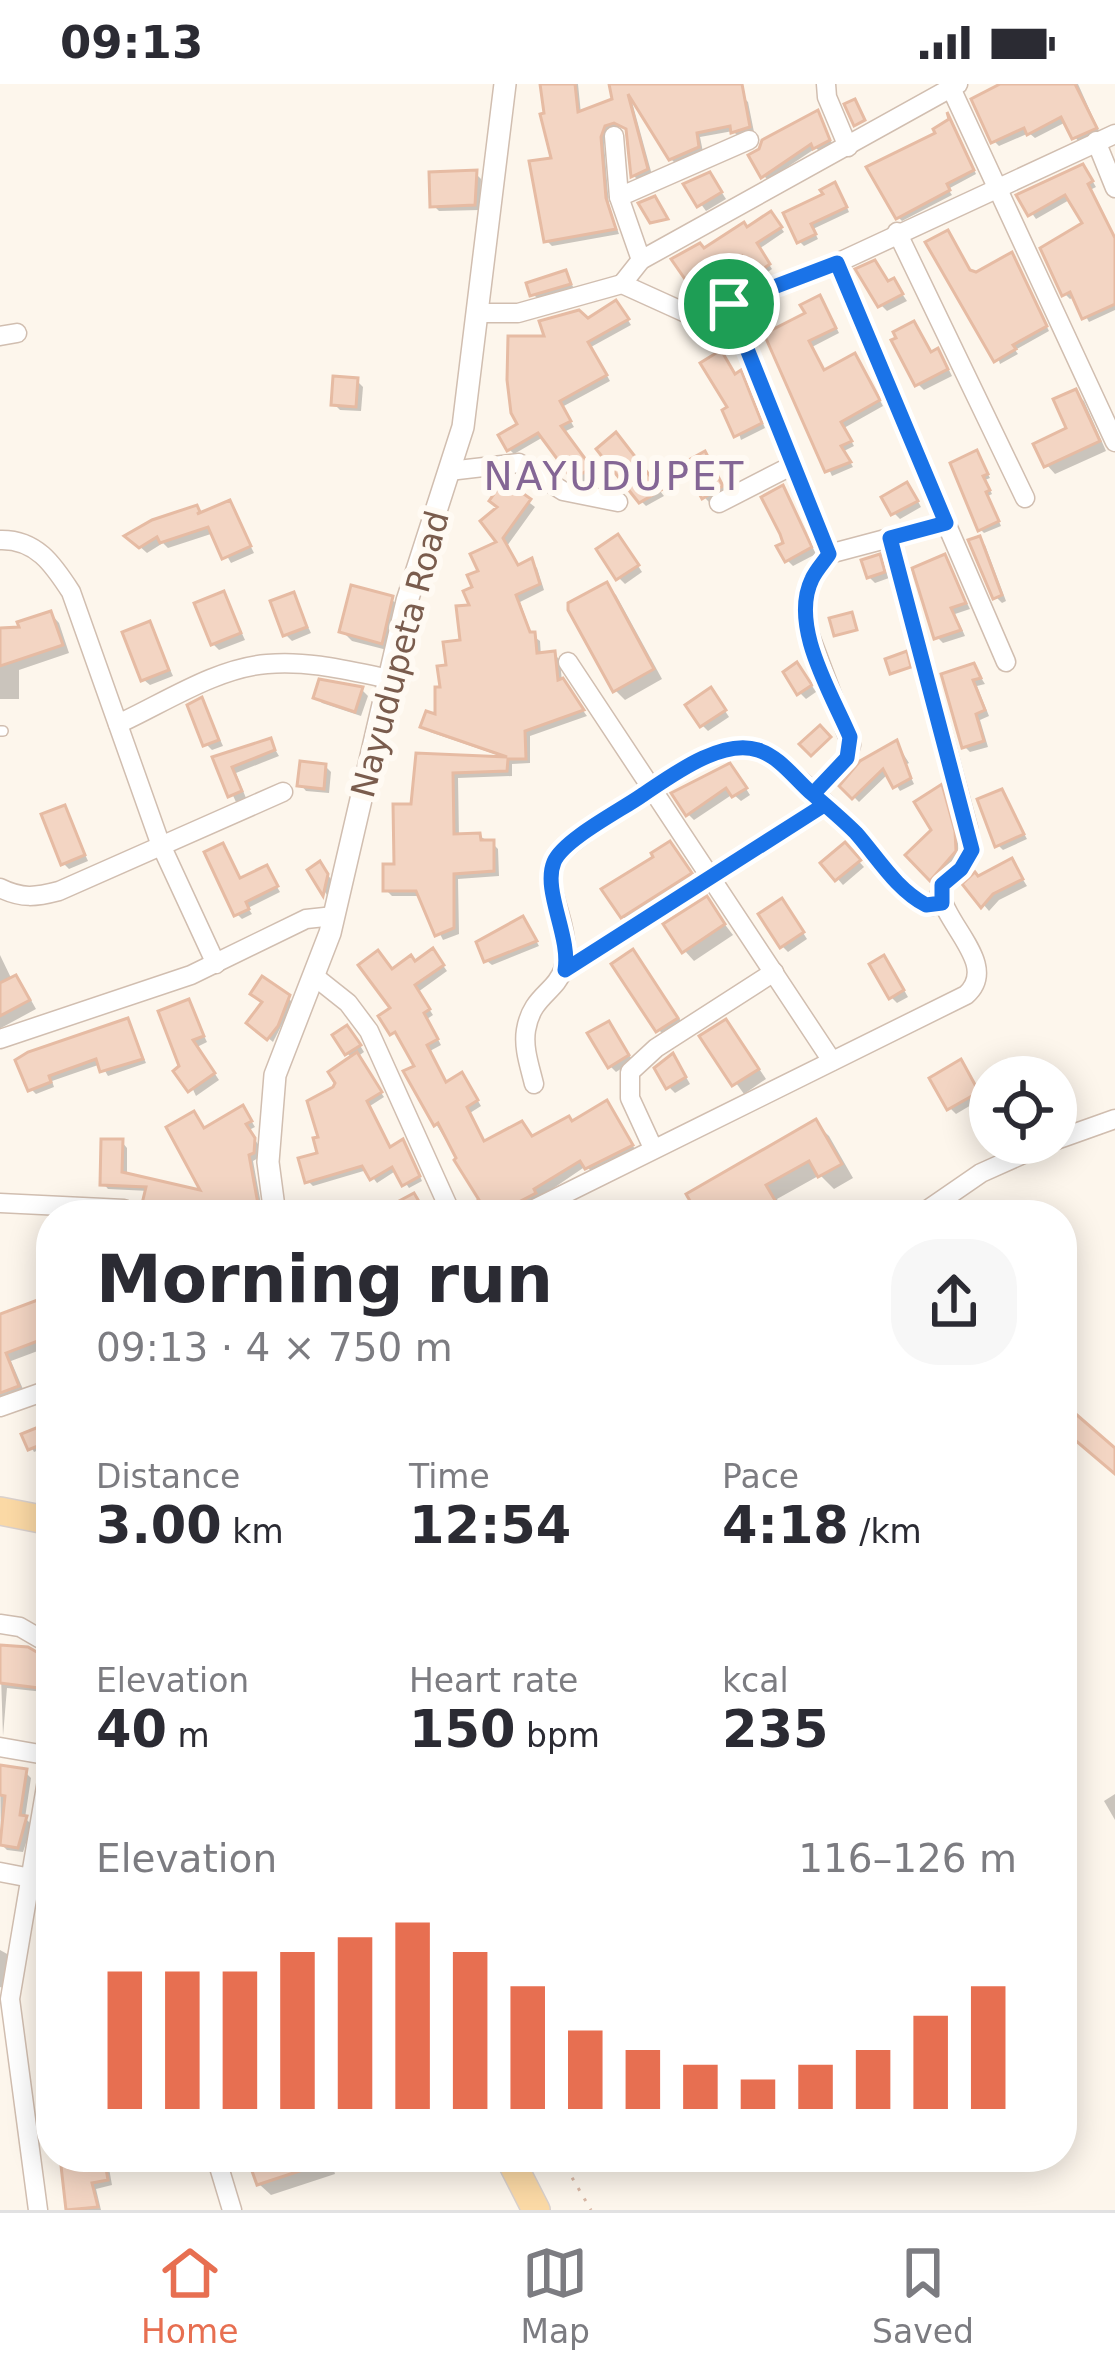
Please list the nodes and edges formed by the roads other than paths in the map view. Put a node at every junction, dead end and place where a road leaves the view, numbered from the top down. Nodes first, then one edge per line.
1 (505, 84) edge
2 (826, 84) edge
3 (954, 86) edge
4 (614, 136) dead end
5 (1106, 138) edge
6 (749, 140) dead end
7 (848, 147) junction
8 (997, 188) junction
9 (1115, 188) edge
10 (620, 196) junction
11 (898, 232) junction
12 (641, 260) junction
13 (837, 263) junction
14 (622, 284) junction
15 (729, 304) junction
16 (477, 313) junction
17 (1115, 442) edge
18 (794, 465) junction
19 (449, 471) junction
20 (1025, 498) dead end
21 (618, 502) dead end
22 (719, 503) dead end
23 (946, 523) junction
24 (890, 538) junction
25 (0, 540) edge
26 (829, 554) junction
27 (568, 662) dead end
28 (1006, 662) dead end
29 (390, 679) junction
30 (118, 724) junction
31 (652, 789) junction
32 (284, 792) dead end
33 (819, 800) junction
34 (160, 843) junction
35 (711, 878) junction
36 (0, 888) edge
37 (942, 903) junction
38 (334, 916) junction
39 (216, 964) junction
40 (565, 970) junction
41 (774, 973) junction
42 (314, 976) junction
43 (0, 1039) edge
44 (832, 1061) junction
45 (534, 1084) dead end
46 (1115, 1120) edge
47 (1077, 1133) edge
48 (653, 1148) junction
49 (1002, 1164) edge
50 (273, 1200) edge
51 (445, 1200) edge
52 (551, 1200) edge
53 (942, 1200) edge
54 (0, 1203) edge
55 (36, 1205) edge
56 (36, 1394) edge
57 (0, 1407) edge
58 (0, 1510) edge
59 (36, 1518) edge
60 (0, 1624) edge
61 (36, 1636) edge
62 (0, 1747) edge
63 (36, 1754) edge
64 (36, 1848) edge
65 (0, 1872) edge
66 (31, 1878) junction
67 (5, 1998) edge
68 (221, 2172) edge
69 (517, 2172) edge
70 (38, 2210) edge
71 (232, 2210) edge
72 (536, 2210) edge

1 - 16 street, Nayudupeta Road
2 - 7 street
3 - 7 street
3 - 8 street
4 - 10 street
5 - 8 street
5 - 9 street
6 - 10 street
7 - 12 street
8 - 11 street
8 - 17 street
10 - 12 street
11 - 13 street
11 - 20 street
12 - 14 street
13 - 15 street
13 - 23 street
14 - 15 street
14 - 16 street
15 - 18 street
16 - 19 street, Nayudupeta Road
18 - 22 street
18 - 26 street
19 - 21 street
19 - 29 street, Nayudupeta Road
23 - 24 street
23 - 28 street
24 - 26 street
24 - 37 street
25 - 30 street
26 - 33 street
27 - 31 street
29 - 30 street
29 - 38 street, Nayudupeta Road
30 - 34 street
31 - 33 street
31 - 35 street
31 - 40 street
32 - 34 street
33 - 35 street
33 - 37 street
34 - 36 street
34 - 39 street
35 - 40 street
35 - 41 street
37 - 44 street
38 - 39 street
38 - 42 street, Nayudupeta Road
39 - 43 street
40 - 45 street
41 - 44 street
41 - 48 street
42 - 50 street, Nayudupeta Road
42 - 51 street
44 - 48 street
46 - 47 street
48 - 52 street
49 - 53 street
54 - 55 street
56 - 57 street
58 - 59 main road
60 - 61 street
62 - 63 street
64 - 66 street
65 - 66 street
66 - 67 street
67 - 70 street
68 - 71 street
69 - 72 main road

